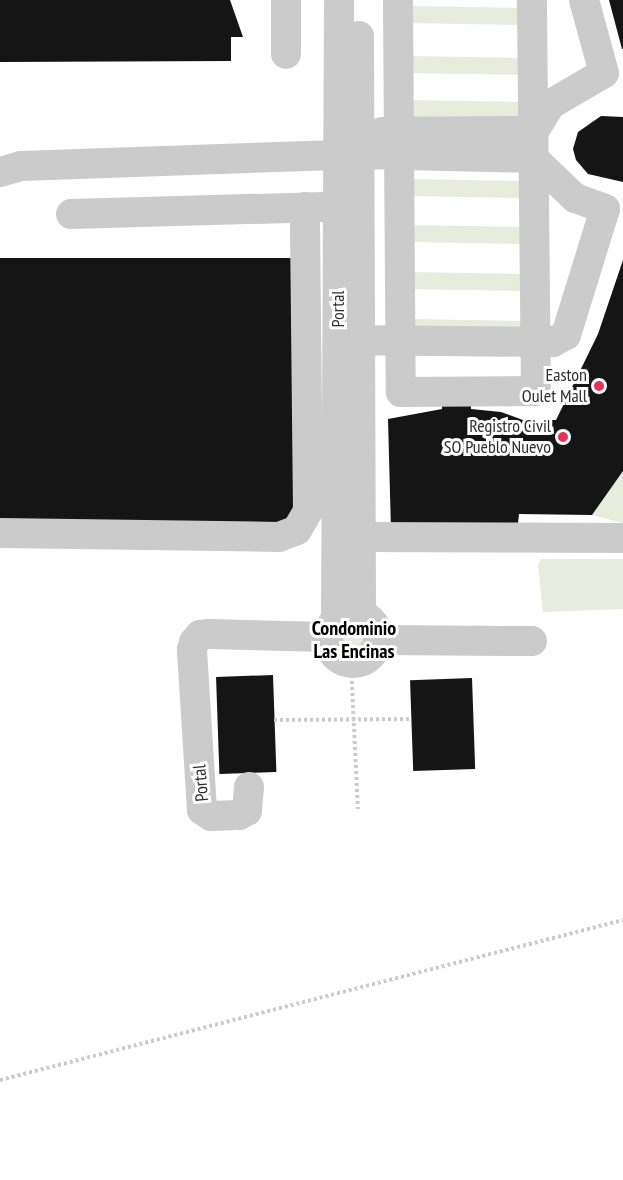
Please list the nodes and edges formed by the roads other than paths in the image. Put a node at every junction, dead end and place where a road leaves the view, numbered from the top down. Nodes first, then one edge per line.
1 (286, 0) edge
2 (339, 0) edge
3 (359, 0) edge
4 (398, 0) edge
5 (532, 0) edge
6 (584, 0) edge
7 (286, 54) dead end
8 (400, 143) junction
9 (534, 144) junction
10 (349, 145) junction
11 (0, 172) edge
12 (305, 207) junction
13 (337, 207) junction
14 (71, 214) dead end
15 (349, 341) junction
16 (402, 342) junction
17 (533, 345) junction
18 (0, 533) edge
19 (360, 537) junction
20 (623, 538) edge
21 (341, 623) junction
22 (378, 640) junction
23 (532, 641) dead end
24 (249, 787) dead end

1 - 7 street
2 - 10 street, Portal
3 - 10 street, Portal
4 - 8 street
5 - 9 street
6 - 9 street
8 - 9 street
8 - 10 street
8 - 16 street
9 - 17 street
9 - 17 street
10 - 11 street
10 - 13 street, Portal
10 - 15 street, Portal
12 - 13 street
12 - 14 street
12 - 18 street
13 - 15 street, Portal
15 - 16 street
15 - 19 street, Portal
15 - 21 street, Portal
16 - 17 street
16 - 17 street
19 - 20 street
19 - 21 street, Portal
21 - 22 street
21 - 22 street
21 - 24 street, Portal
22 - 23 street

